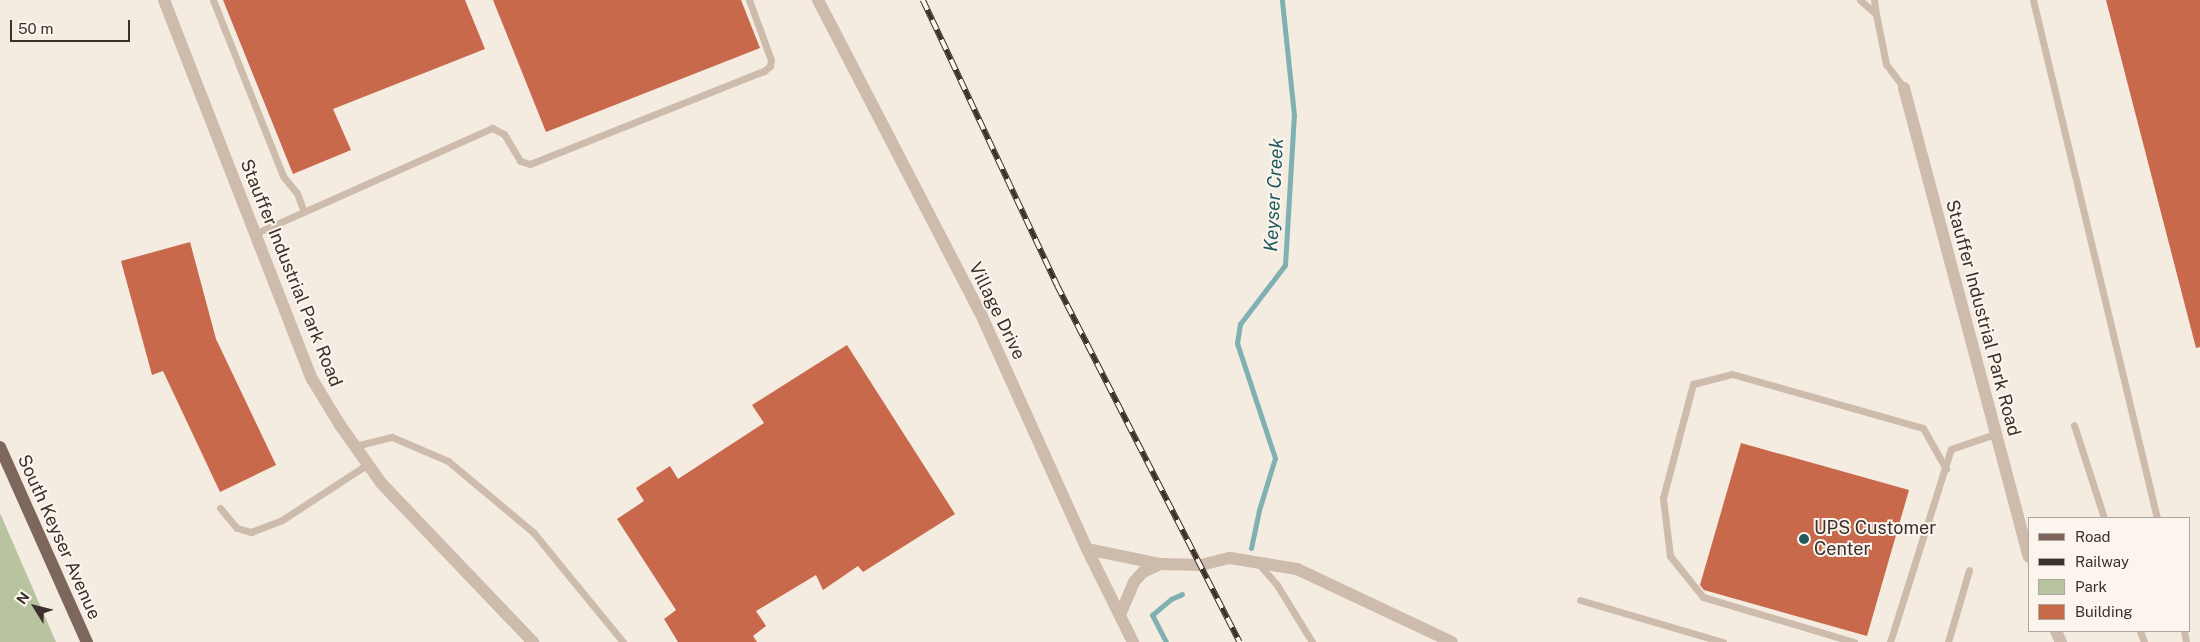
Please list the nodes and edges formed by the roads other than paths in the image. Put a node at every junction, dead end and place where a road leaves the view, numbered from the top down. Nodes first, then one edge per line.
1 (164, 0) edge
2 (213, 0) edge
3 (749, 0) edge
4 (818, 0) edge
5 (1860, 0) edge
6 (1874, 0) edge
7 (2032, 0) edge
8 (1876, 14) junction
9 (1904, 88) joint
10 (304, 212) junction
11 (254, 234) junction
12 (2074, 425) dead end
13 (1995, 434) junction
14 (355, 446) junction
15 (0, 447) edge
16 (368, 464) junction
17 (1946, 469) junction
18 (220, 508) dead end
19 (2104, 517) edge
20 (2157, 517) edge
21 (1087, 549) junction
22 (2028, 553) edge
23 (1258, 563) junction
24 (1160, 564) junction
25 (1968, 570) dead end
26 (1580, 600) dead end
27 (1120, 615) junction
28 (528, 640) edge
29 (87, 642) edge
30 (623, 642) edge
31 (1133, 642) edge
32 (1312, 642) edge
33 (1452, 642) edge
34 (1723, 642) edge
35 (1854, 642) edge
36 (1890, 642) edge
37 (1948, 642) edge

1 - 11 street, Stauffer Industrial Park Road
2 - 10 lane
3 - 10 lane
4 - 21 street, Village Drive
5 - 8 lane
6 - 8 lane
7 - 20 lane
8 - 9 lane
9 - 13 street, Stauffer Industrial Park Road
10 - 11 lane
11 - 14 street, Stauffer Industrial Park Road
12 - 19 lane
13 - 17 lane
13 - 22 street, Stauffer Industrial Park Road
14 - 16 street, Stauffer Industrial Park Road
14 - 30 lane
15 - 29 main road, South Keyser Avenue
16 - 18 lane
16 - 28 street, Stauffer Industrial Park Road
17 - 35 lane
17 - 36 lane
21 - 24 street
21 - 27 street, Village Drive
23 - 24 street
23 - 32 lane
23 - 33 street
24 - 27 street
25 - 37 lane
26 - 34 lane
27 - 31 street, Village Drive

